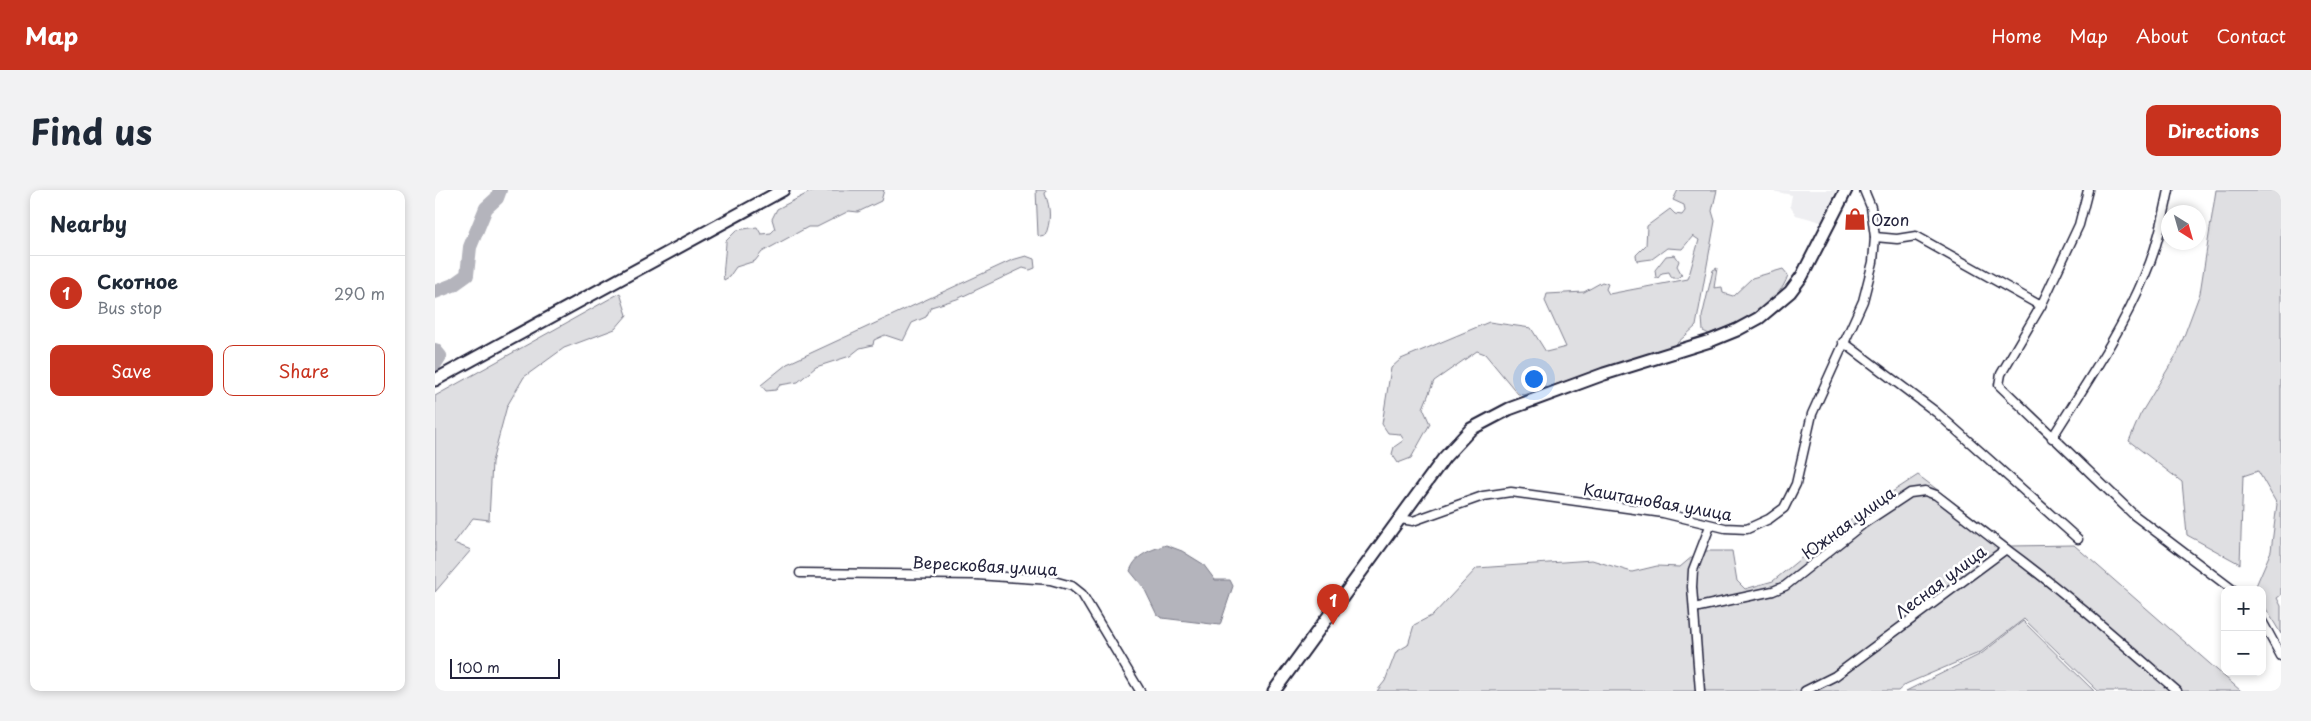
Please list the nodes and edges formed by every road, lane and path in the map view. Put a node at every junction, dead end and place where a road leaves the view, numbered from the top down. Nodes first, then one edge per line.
1 (783, 190) edge
2 (1846, 190) edge
3 (1864, 190) edge
4 (2088, 190) edge
5 (2169, 190) edge
6 (1875, 238) junction
7 (2041, 306) junction
8 (1843, 342) junction
9 (435, 380) edge
10 (2052, 438) junction
11 (1400, 519) junction
12 (1710, 526) junction
13 (2077, 539) dead end
14 (2007, 549) junction
15 (800, 573) dead end
16 (2228, 586) edge
17 (1694, 608) junction
18 (2266, 628) edge
19 (2281, 656) edge
20 (1139, 691) edge
21 (1274, 691) edge
22 (1700, 691) edge
23 (1805, 691) edge
24 (2177, 691) edge

1 - 9 main road
2 - 11 main road
3 - 6 street, Каштановая улица
4 - 7 street
5 - 10 street
6 - 7 street
6 - 8 street, Каштановая улица
7 - 10 street
8 - 12 street, Каштановая улица
8 - 13 street
10 - 16 street
11 - 12 street, Каштановая улица
11 - 21 main road
12 - 17 street
14 - 17 street, Южная улица
14 - 23 street, Лесная улица
14 - 24 street, Лесная улица
15 - 20 street, Вересковая улица
17 - 22 street
18 - 19 street

